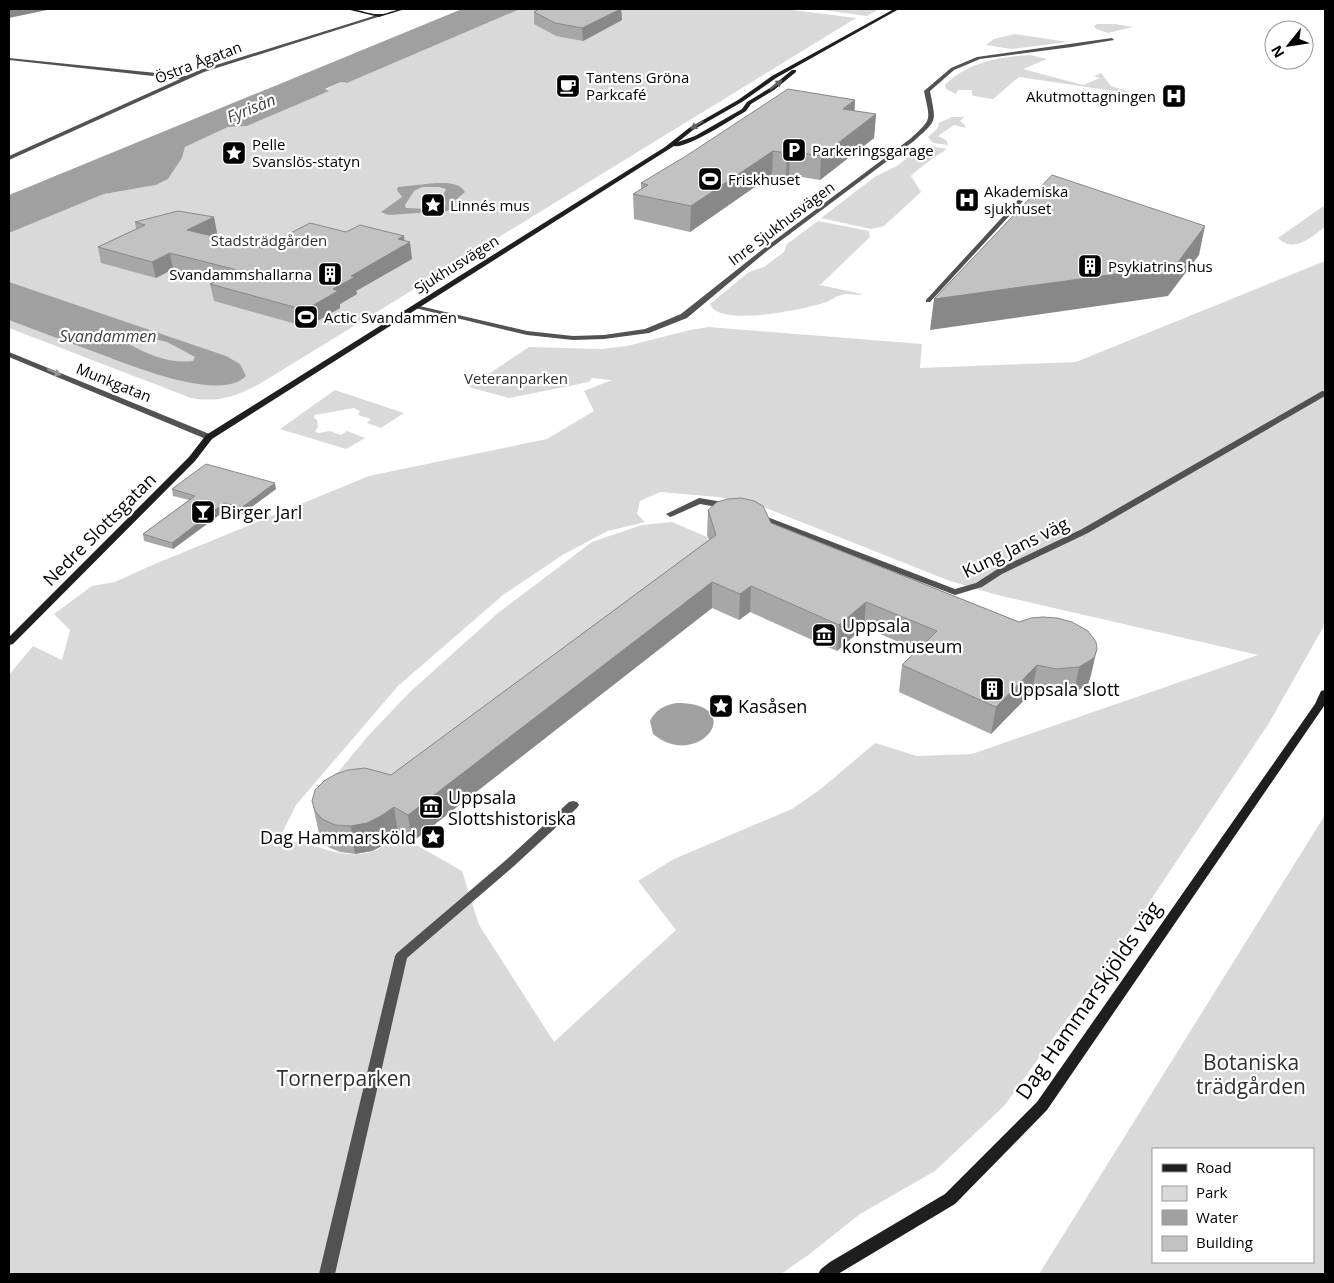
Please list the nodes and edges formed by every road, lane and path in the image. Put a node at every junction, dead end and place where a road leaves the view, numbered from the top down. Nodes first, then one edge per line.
1 (348, 9) edge
2 (402, 9) edge
3 (897, 9) edge
4 (379, 16) junction
5 (1112, 38) dead end
6 (9, 59) edge
7 (808, 60) junction
8 (187, 78) junction
9 (667, 148) junction
10 (9, 157) edge
11 (1020, 201) dead end
12 (928, 301) dead end
13 (415, 307) junction
14 (9, 354) edge
15 (1325, 393) edge
16 (209, 437) junction
17 (670, 514) dead end
18 (9, 642) edge
19 (1324, 701) edge
20 (574, 805) dead end
21 (835, 1272) edge
22 (327, 1274) edge

1 - 4 street
2 - 4 street, Östra Ågatan
3 - 7 street, Sjukhusvägen
4 - 8 street, Östra Ågatan
5 - 13 street, Inre Sjukhusvägen
6 - 8 street
7 -> 9 street, Sjukhusvägen
9 -> 7 street, Sjukhusvägen
8 - 10 street, Östra Ågatan
9 - 13 street, Sjukhusvägen
11 - 12 street
13 - 16 street, Sjukhusvägen
14 -> 16 street, Munkgatan
15 - 17 street, Kung Jans väg
16 - 18 street, Nedre Slottsgatan
19 - 21 street, Dag Hammarskjölds väg
20 - 22 street

